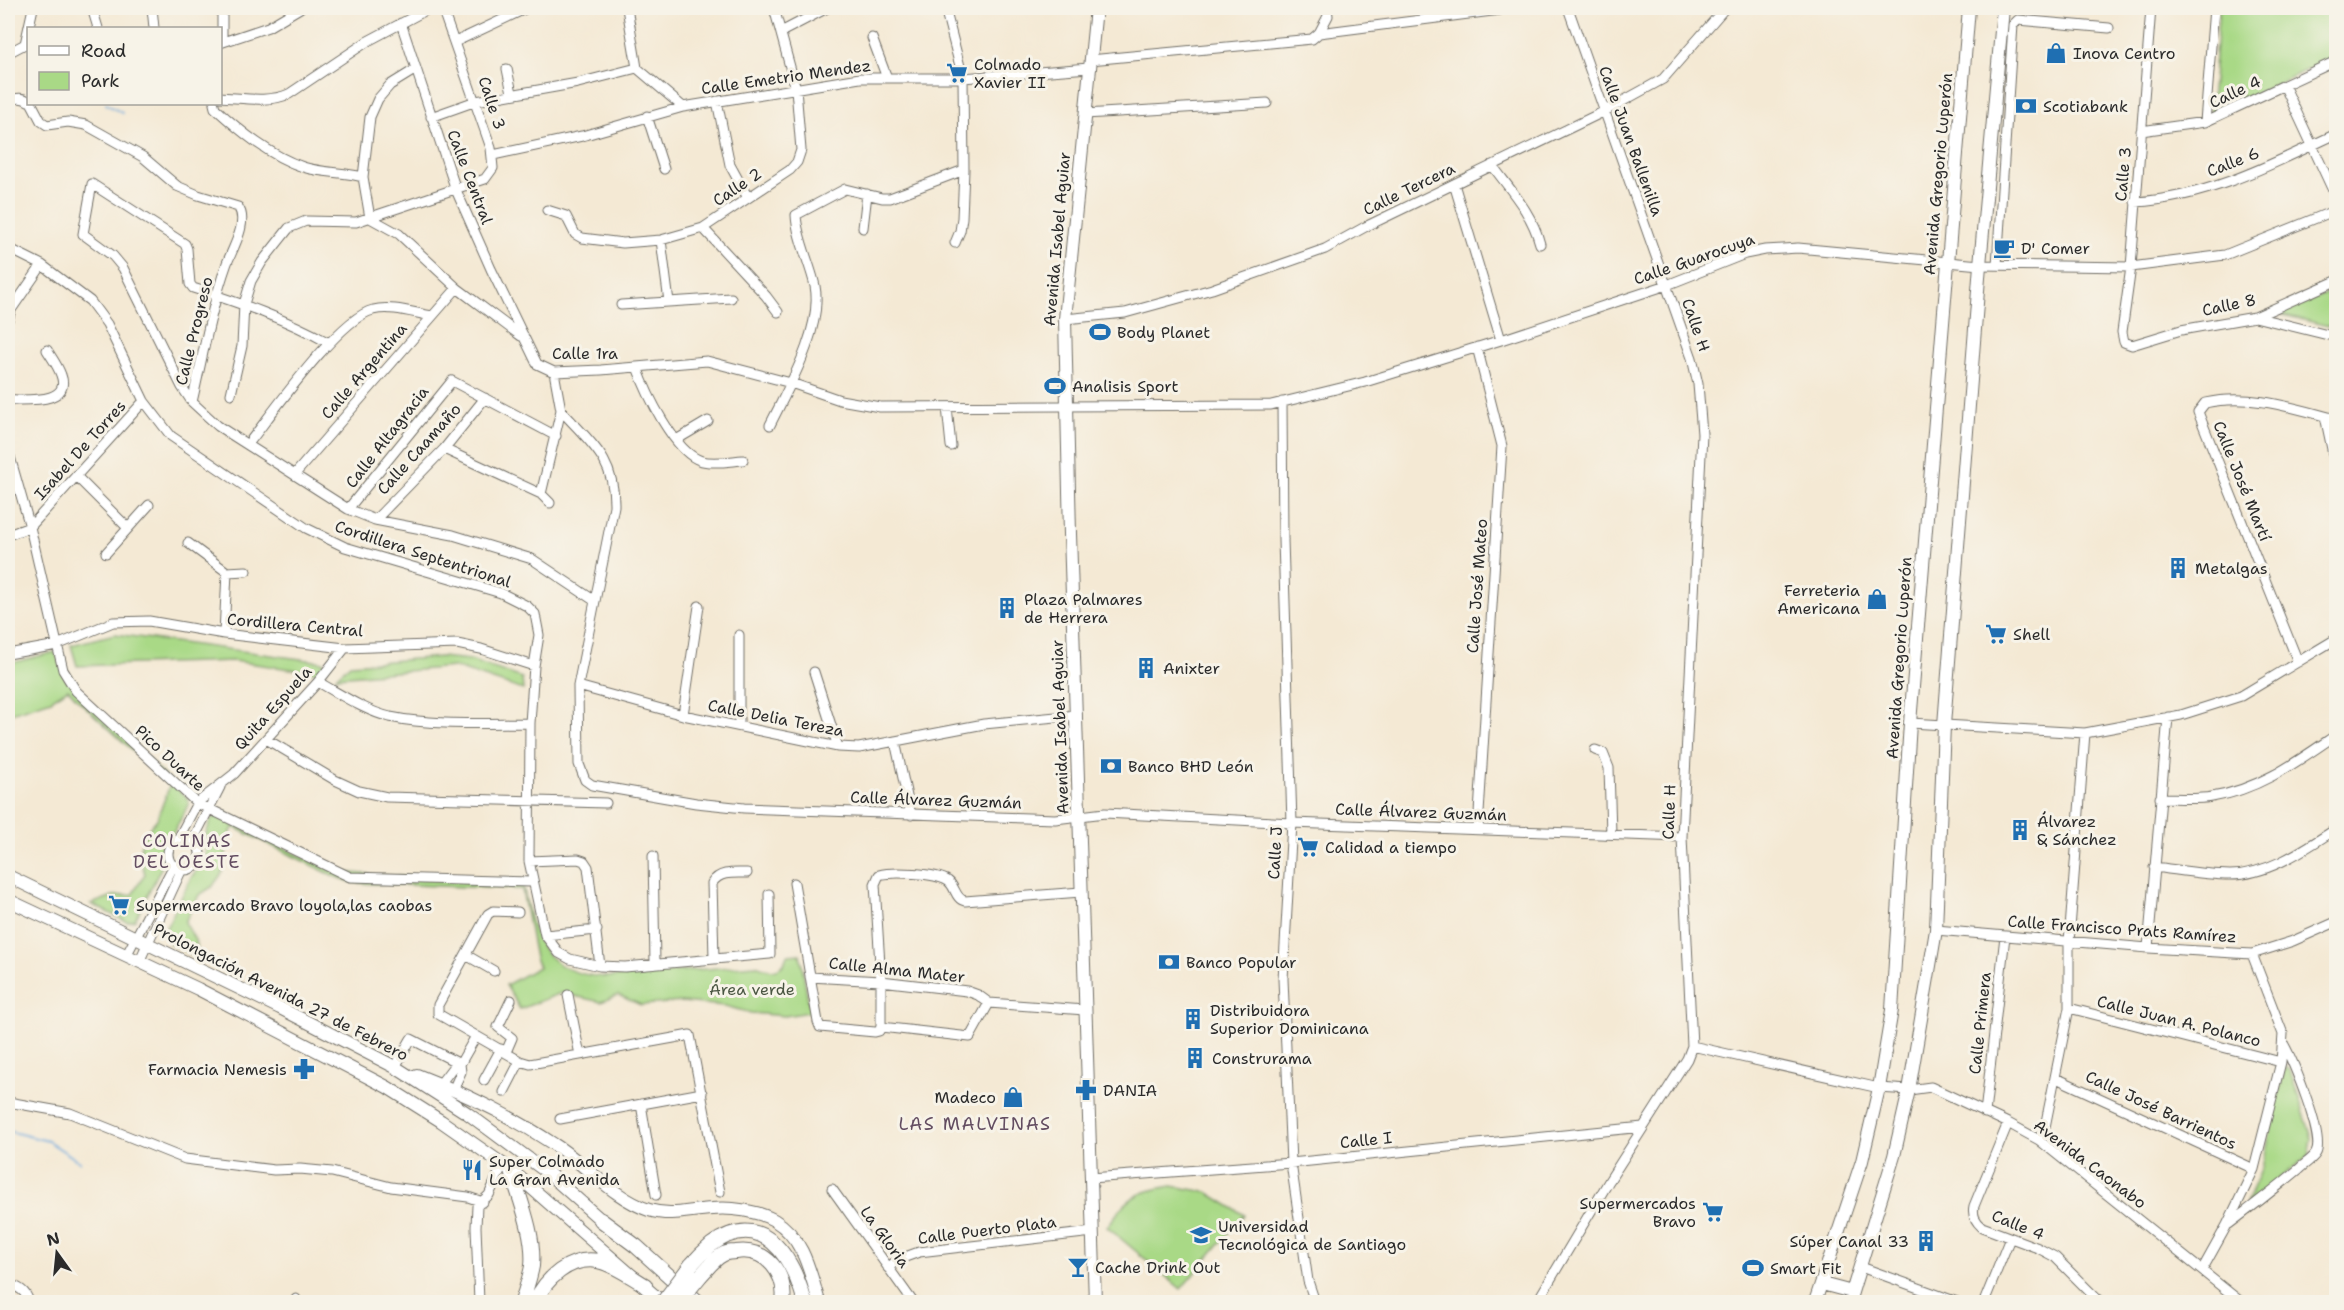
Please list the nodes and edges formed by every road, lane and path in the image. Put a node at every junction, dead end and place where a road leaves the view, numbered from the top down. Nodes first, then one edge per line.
1 (33, 8) edge
2 (92, 8) edge
3 (152, 8) edge
4 (222, 8) edge
5 (300, 8) edge
6 (430, 8) edge
7 (442, 8) edge
8 (527, 8) edge
9 (627, 8) edge
10 (774, 8) edge
11 (827, 8) edge
12 (945, 8) edge
13 (1096, 8) edge
14 (1327, 8) edge
15 (1568, 8) edge
16 (1725, 8) edge
17 (1969, 8) edge
18 (2003, 8) edge
19 (2151, 8) edge
20 (2214, 8) edge
21 (1500, 10) dead end
22 (401, 23) junction
23 (29, 27) edge
24 (98, 27) edge
25 (154, 27) edge
26 (221, 27) edge
27 (2109, 28) dead end
28 (781, 32) junction
29 (1319, 33) junction
30 (872, 38) dead end
31 (455, 42) junction
32 (222, 43) edge
33 (27, 44) edge
34 (8, 53) edge
35 (2337, 61) edge
36 (1090, 64) junction
37 (638, 68) junction
38 (416, 69) junction
39 (507, 69) dead end
40 (887, 78) junction
41 (963, 78) junction
42 (2284, 85) junction
43 (796, 89) junction
44 (512, 93) junction
45 (222, 97) edge
46 (8, 100) edge
47 (27, 101) edge
48 (476, 101) junction
49 (717, 101) junction
50 (1267, 104) dead end
51 (32, 105) edge
52 (214, 105) edge
53 (683, 107) junction
54 (1604, 112) junction
55 (1085, 114) junction
56 (431, 117) junction
57 (647, 117) junction
58 (2205, 122) junction
59 (2141, 131) junction
60 (2337, 134) edge
61 (2312, 146) junction
62 (493, 155) junction
63 (1492, 165) junction
64 (664, 169) dead end
65 (964, 170) junction
66 (363, 177) junction
67 (1454, 183) junction
68 (456, 190) junction
69 (867, 194) junction
70 (2337, 197) edge
71 (748, 198) junction
72 (2135, 202) junction
73 (548, 210) dead end
74 (2337, 210) edge
75 (370, 218) junction
76 (703, 228) junction
77 (863, 228) dead end
78 (661, 240) junction
79 (955, 243) dead end
80 (1540, 244) dead end
81 (8, 248) edge
82 (1947, 263) junction
83 (42, 265) junction
84 (1980, 265) junction
85 (1997, 265) junction
86 (2131, 267) junction
87 (2337, 281) edge
88 (1667, 285) junction
89 (457, 288) junction
90 (215, 295) junction
91 (731, 298) dead end
92 (669, 302) junction
93 (244, 304) junction
94 (621, 305) dead end
95 (778, 312) dead end
96 (432, 316) junction
97 (2255, 317) junction
98 (1065, 319) junction
99 (8, 320) edge
100 (2337, 337) edge
101 (523, 338) junction
102 (1501, 340) junction
103 (2124, 342) joint
104 (328, 343) junction
105 (1477, 347) junction
106 (47, 350) dead end
107 (637, 367) junction
108 (554, 372) junction
109 (791, 383) junction
110 (231, 394) dead end
111 (485, 398) junction
112 (8, 400) edge
113 (144, 401) junction
114 (192, 402) junction
115 (1282, 402) junction
116 (1066, 404) junction
117 (947, 407) junction
118 (561, 410) junction
119 (2325, 416) junction
120 (2337, 419) edge
121 (708, 422) dead end
122 (770, 425) dead end
123 (555, 436) junction
124 (676, 440) junction
125 (248, 444) junction
126 (951, 446) dead end
127 (444, 449) junction
128 (8, 450) edge
129 (743, 460) dead end
130 (2337, 468) edge
131 (295, 474) junction
132 (76, 476) junction
133 (541, 494) junction
134 (550, 503) dead end
135 (149, 505) dead end
136 (348, 509) junction
137 (375, 520) junction
138 (30, 527) junction
139 (128, 528) junction
140 (8, 535) edge
141 (188, 543) dead end
142 (106, 553) dead end
143 (246, 571) dead end
144 (227, 572) junction
145 (595, 601) junction
146 (699, 606) dead end
147 (224, 634) junction
148 (739, 635) dead end
149 (2337, 639) edge
150 (57, 645) junction
151 (345, 648) junction
152 (8, 654) edge
153 (2298, 662) junction
154 (534, 666) junction
155 (814, 672) dead end
156 (318, 682) junction
157 (578, 686) junction
158 (683, 715) junction
159 (1077, 715) junction
160 (2168, 717) junction
161 (530, 723) junction
162 (1910, 723) junction
163 (1944, 725) junction
164 (739, 726) junction
165 (2085, 734) junction
166 (2337, 735) edge
167 (266, 739) junction
168 (895, 741) junction
169 (838, 747) junction
170 (1595, 750) dead end
171 (221, 785) junction
172 (2160, 798) junction
173 (530, 801) junction
174 (197, 803) junction
175 (606, 803) dead end
176 (209, 809) junction
177 (911, 815) junction
178 (1080, 816) junction
179 (1292, 823) junction
180 (1478, 829) junction
181 (2337, 829) edge
182 (1611, 834) junction
183 (1682, 837) junction
184 (178, 839) junction
185 (193, 840) junction
186 (653, 856) dead end
187 (529, 861) junction
188 (178, 867) junction
189 (2154, 867) junction
190 (747, 873) dead end
191 (8, 876) edge
192 (532, 882) junction
193 (794, 883) dead end
194 (1081, 892) junction
195 (769, 894) dead end
196 (8, 900) edge
197 (518, 912) dead end
198 (2337, 922) edge
199 (597, 930) junction
200 (1936, 930) junction
201 (545, 935) junction
202 (2005, 936) junction
203 (135, 938) junction
204 (2069, 942) junction
205 (148, 944) junction
206 (2148, 948) junction
207 (2252, 954) junction
208 (466, 955) junction
209 (126, 956) junction
210 (714, 958) junction
211 (139, 962) junction
212 (655, 963) junction
213 (600, 966) junction
214 (494, 971) dead end
215 (810, 976) junction
216 (880, 981) junction
217 (568, 995) dead end
218 (511, 1000) dead end
219 (989, 1003) junction
220 (2069, 1008) junction
221 (1085, 1010) junction
222 (881, 1027) junction
223 (476, 1036) junction
224 (2283, 1043) junction
225 (1692, 1046) junction
226 (503, 1051) junction
227 (580, 1055) junction
228 (520, 1061) junction
229 (2281, 1062) junction
230 (460, 1064) junction
231 (395, 1067) junction
232 (2056, 1078) junction
233 (484, 1080) dead end
234 (440, 1084) junction
235 (1879, 1088) junction
236 (453, 1090) junction
237 (1909, 1090) junction
238 (504, 1092) dead end
239 (702, 1093) junction
240 (8, 1102) edge
241 (641, 1104) junction
242 (1985, 1113) junction
243 (560, 1119) dead end
244 (2008, 1123) junction
245 (1643, 1127) junction
246 (2039, 1140) junction
247 (1291, 1163) junction
248 (507, 1167) junction
249 (2254, 1169) junction
250 (1091, 1178) junction
251 (832, 1189) dead end
252 (720, 1192) dead end
253 (656, 1195) dead end
254 (483, 1202) junction
255 (601, 1220) junction
256 (2228, 1225) junction
257 (1093, 1232) junction
258 (2010, 1238) junction
259 (1861, 1267) junction
260 (888, 1268) junction
261 (696, 1270) junction
262 (2202, 1270) junction
263 (8, 1284) edge
264 (1822, 1284) junction
265 (645, 1285) junction
266 (1850, 1297) edge
267 (1936, 1300) edge
268 (29, 1302) edge
269 (479, 1302) edge
270 (522, 1302) edge
271 (535, 1302) edge
272 (663, 1302) edge
273 (679, 1302) edge
274 (688, 1302) edge
275 (698, 1302) edge
276 (783, 1302) edge
277 (806, 1302) edge
278 (819, 1302) edge
279 (913, 1302) edge
280 (1095, 1302) edge
281 (1315, 1302) edge
282 (1537, 1302) edge
283 (1815, 1302) edge
284 (1957, 1302) edge
285 (1984, 1302) edge
286 (2100, 1302) edge
287 (2241, 1302) edge

1 - 23 street
2 - 24 street
3 - 25 street
4 - 26 street
5 - 32 street
6 - 22 street
7 - 31 street, Calle 3
8 - 31 street
9 - 37 street
10 - 28 street, Calle 2
11 - 28 street
12 - 41 street
13 - 36 main road, Avenida Isabel Aguiar
14 - 29 street
15 - 54 street, Calle Juan Ballenilla
16 - 54 street, Calle Tercera
17 - 82 main road, Avenida Gregorio Luperón
18 - 84 main road
19 - 59 street, Calle 3
20 - 58 street
21 - 29 street, Calle Emetrio Mendez
22 - 38 street, Calle Central
22 - 45 street
27 - 85 street
28 - 43 street, Calle 2
29 - 36 street, Calle Emetrio Mendez
30 - 40 street
31 - 48 street, Calle 3
33 - 34 street
35 - 42 street, Calle 4
36 - 41 street, Calle Emetrio Mendez
36 - 55 main road, Avenida Isabel Aguiar
37 - 44 street
37 - 53 street
38 - 56 street, Calle Central
38 - 66 street
39 - 44 street
40 - 41 street, Calle Emetrio Mendez
40 - 43 street, Calle Emetrio Mendez
41 - 65 street
42 - 58 street, Calle 4
42 - 61 street
43 - 49 street, Calle Emetrio Mendez
43 - 71 street, Calle 2
44 - 48 street
46 - 47 street
48 - 56 street
48 - 62 street, Calle 3
49 - 53 street, Calle Emetrio Mendez
49 - 71 street
50 - 55 street
51 - 90 street, Calle Progreso
52 - 66 street
53 - 57 street, Calle Emetrio Mendez
54 - 63 street, Calle Tercera
54 - 88 street, Calle Juan Ballenilla
55 - 98 main road, Avenida Isabel Aguiar
56 - 68 street, Calle Central
57 - 62 street, Calle Emetrio Mendez
57 - 64 street
58 - 59 street, Calle 4
59 - 72 street, Calle 3
60 - 61 street, Calle 6
61 - 70 street
61 - 72 street, Calle 6
62 - 68 street, Calle 3
63 - 67 street, Calle Tercera
63 - 80 street
65 - 69 street
65 - 79 street
66 - 75 street
67 - 98 street, Calle Tercera
67 - 102 street
68 - 75 street
68 - 101 street, Calle Central
69 - 77 street
69 - 109 street
71 - 76 street, Calle 2
72 - 86 street, Calle 3
73 - 78 street, Calle 2
74 - 86 street, Calle Guarocuya
75 - 89 street, Calle 1ra
75 - 93 street
76 - 78 street, Calle 2
76 - 95 street
78 - 92 street
81 - 83 street, Cordillera Septentrional
82 - 84 street, Calle Guarocuya
82 - 88 street, Calle Guarocuya
82 - 162 main road, Avenida Gregorio Luperón
83 - 99 street
83 - 113 street, Cordillera Septentrional
84 - 85 street, Calle Guarocuya
84 - 163 main road
85 - 86 street, Calle Guarocuya
86 - 103 street, Calle 3
87 - 97 street, Calle 8
88 - 102 street, Calle Guarocuya
88 - 183 street, Calle H
89 - 96 street, Calle Argentina
89 - 101 street, Calle 1ra
90 - 93 street
90 - 114 street, Calle Progreso
90 - 114 street
91 - 92 street
92 - 94 street
93 - 104 street
93 - 110 street
96 - 104 street
96 - 131 street, Calle Argentina
97 - 100 street
97 - 103 street, Calle 8
98 - 116 main road, Avenida Isabel Aguiar
101 - 108 street, Calle 1ra
102 - 105 street, Calle Guarocuya
104 - 125 street
105 - 115 street, Calle Guarocuya
105 - 180 street, Calle José Mateo
106 - 112 street
107 - 108 street, Calle 1ra
107 - 109 street, Calle 1ra
107 - 124 street
108 - 118 street
109 - 117 street, Calle 1ra
109 - 122 street
111 - 123 street
111 - 127 street, Calle Caamaño
111 - 136 street, Calle Altagracia
113 - 132 street, Isabel De Torres
113 - 154 street, Cordillera Septentrional
114 - 125 street
115 - 116 street, Calle Guarocuya
115 - 179 street, Calle J
116 - 117 street, Calle 1ra
116 - 159 main road, Avenida Isabel Aguiar
117 - 126 street
118 - 123 street
118 - 145 street, Calle Álvarez Guzmán
119 - 120 street
119 - 130 street
119 - 153 street, Calle José Martí
121 - 124 street
123 - 133 street
124 - 129 street
125 - 131 street
127 - 133 street
127 - 137 street, Calle Caamaño
128 - 138 street, Pico Duarte
131 - 136 street
132 - 138 street, Isabel De Torres
132 - 139 street
133 - 134 street
135 - 139 street
136 - 137 street
137 - 145 street
138 - 140 street, Isabel De Torres
138 - 150 street, Pico Duarte
139 - 142 street
141 - 144 street
143 - 144 street
144 - 147 street
145 - 157 street, Calle Álvarez Guzmán
146 - 158 street
147 - 150 street, Cordillera Central
147 - 151 street, Cordillera Central
148 - 164 street
149 - 153 street
150 - 152 street, Cordillera Central
150 - 174 street, Pico Duarte
151 - 154 street, Cordillera Central
151 - 156 street, Quita Espuela
153 - 160 street
154 - 161 street, Cordillera Septentrional
155 - 169 street
156 - 161 street
156 - 167 street, Quita Espuela
157 - 158 street, Calle Delia Tereza
157 - 177 street, Calle Álvarez Guzmán
158 - 164 street, Calle Delia Tereza
159 - 168 street, Calle Delia Tereza
159 - 178 main road, Avenida Isabel Aguiar
160 - 165 street
160 - 172 street
161 - 173 street, Cordillera Septentrional
162 - 163 street
162 - 235 main road, Avenida Gregorio Luperón
163 - 165 street
163 - 200 main road
164 - 169 street, Calle Delia Tereza
165 - 204 street
166 - 172 street
167 - 171 street, Quita Espuela
167 - 173 street
168 - 169 street, Calle Delia Tereza
168 - 177 street
170 - 182 street
171 - 174 street
171 - 176 street
172 - 189 street
173 - 175 street
173 - 187 street, Cordillera Septentrional
174 - 176 street, Pico Duarte
174 - 184 street
176 - 185 street
176 - 192 street, Pico Duarte
177 - 178 street, Calle Álvarez Guzmán
178 - 179 street, Calle Álvarez Guzmán
178 - 194 main road, Avenida Isabel Aguiar
179 - 180 street, Calle Álvarez Guzmán
179 - 247 street, Calle J
180 - 182 street, Calle Álvarez Guzmán
181 - 189 street
182 - 183 street, Calle Álvarez Guzmán
183 - 225 street, Calle H
184 - 185 street
184 - 188 street
185 - 188 street
186 - 212 street
187 - 192 street, Cordillera Septentrional
187 - 199 street
188 - 203 street
188 - 205 street
189 - 206 street
190 - 210 street
191 - 203 main road, Prolongación Avenida 27 de Febrero
192 - 201 street, Cordillera Septentrional
193 - 215 street
194 - 216 street
194 - 221 main road, Avenida Isabel Aguiar
195 - 210 street
196 - 209 main road
197 - 208 street
198 - 207 street, Calle Francisco Prats Ramírez
199 - 201 street
199 - 213 street
200 - 202 street, Calle Francisco Prats Ramírez
200 - 237 main road
201 - 213 street
202 - 204 street, Calle Francisco Prats Ramírez
202 - 242 street, Calle Primera
203 - 205 main road, Prolongación Avenida 27 de Febrero
203 - 209 street
204 - 206 street, Calle Francisco Prats Ramírez
204 - 220 street
205 - 211 street
205 - 231 main road, Prolongación Avenida 27 de Febrero
206 - 207 street, Calle Francisco Prats Ramírez
207 - 224 street
208 - 214 street
208 - 223 street
209 - 211 main road
210 - 212 street
211 - 248 main road
212 - 213 street
215 - 216 street, Calle Alma Mater
215 - 222 street
216 - 219 street, Calle Alma Mater
216 - 222 street
217 - 227 street
218 - 226 street
219 - 221 street, Calle Alma Mater
219 - 222 street
220 - 229 street, Calle Juan A. Polanco
220 - 232 street
221 - 250 main road, Avenida Isabel Aguiar
223 - 226 street
223 - 230 street
224 - 229 street
224 - 256 street
225 - 235 street, Avenida Caonabo
225 - 245 street
226 - 228 street
226 - 233 street
227 - 228 street
227 - 239 street
228 - 238 street
229 - 249 street
230 - 231 street
230 - 234 street
230 - 236 street
231 - 234 main road
231 - 255 main road, Prolongación Avenida 27 de Febrero
232 - 246 street
232 - 249 street, Calle José Barrientos
234 - 236 main road
235 - 237 street, Avenida Caonabo
235 - 264 main road, Avenida Gregorio Luperón
236 - 278 main road
237 - 242 street, Avenida Caonabo
237 - 259 main road
239 - 241 street
239 - 252 street
240 - 254 street
241 - 243 street
241 - 253 street
242 - 244 street, Avenida Caonabo
244 - 246 street, Avenida Caonabo
244 - 258 street, Calle 4
245 - 247 street, Calle I
245 - 282 street
246 - 262 street, Avenida Caonabo
247 - 250 street, Calle I
247 - 281 street, Calle J
248 - 254 street
248 - 265 main road
248 - 270 highway
249 - 256 street
250 - 257 main road, Avenida Isabel Aguiar
251 - 260 street, La Gloria
254 - 269 street
255 - 274 highway, Prolongación Avenida 27 de Febrero
255 - 275 highway
256 - 262 street
257 - 260 street, Calle Puerto Plata
257 - 280 main road, Avenida Isabel Aguiar
258 - 285 street
258 - 286 street, Calle 4
259 - 266 main road
259 - 267 street
260 - 279 street, La Gloria
261 - 272 highway, bridge
261 - 273 highway, bridge
261 - 276 highway
261 - 277 highway
262 - 287 street, Avenida Caonabo
263 - 268 street
264 - 266 main road
264 - 283 main road, Avenida Gregorio Luperón
265 - 271 highway
265 - 272 main road
267 - 284 street

